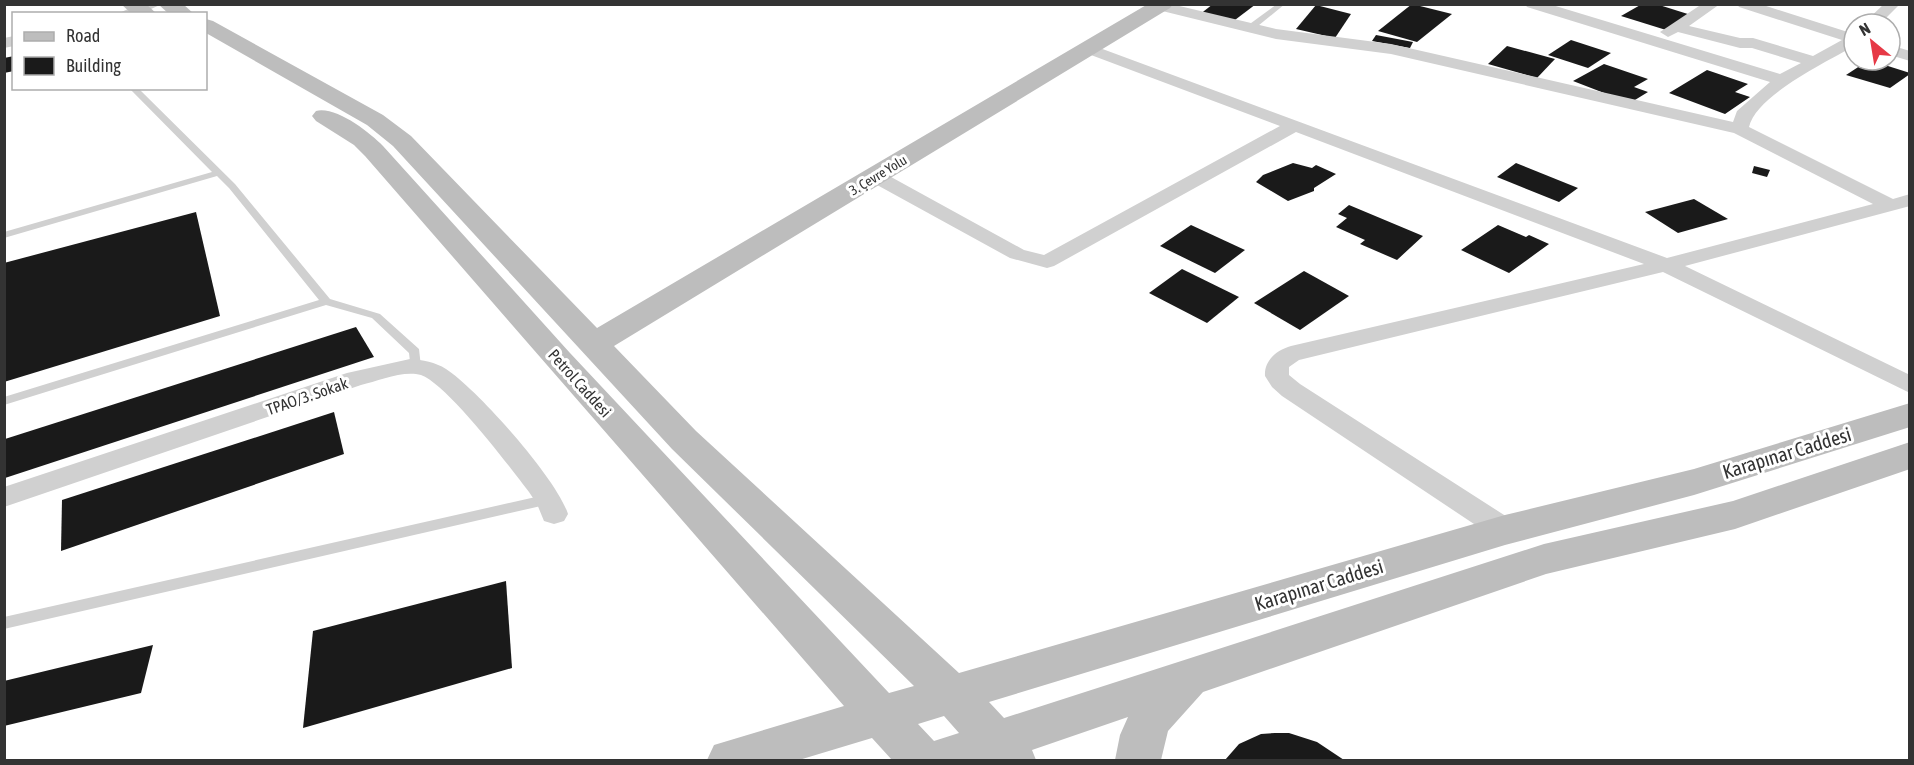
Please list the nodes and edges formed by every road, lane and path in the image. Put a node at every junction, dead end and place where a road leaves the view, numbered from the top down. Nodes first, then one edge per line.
1 (168, 4) edge
2 (1282, 4) edge
3 (1532, 4) edge
4 (1713, 4) edge
5 (1744, 4) edge
6 (1158, 5) edge
7 (181, 12) edge
8 (207, 26) edge
9 (1676, 27) junction
10 (1250, 28) junction
11 (1842, 35) edge
12 (1653, 41) junction
13 (1842, 46) edge
14 (207, 48) edge
15 (1089, 49) junction
16 (1815, 62) junction
17 (1782, 80) junction
18 (135, 90) edge
19 (1295, 125) junction
20 (1740, 129) junction
21 (218, 173) junction
22 (875, 176) junction
23 (1900, 202) edge
24 (4, 235) edge
25 (1666, 265) junction
26 (326, 301) junction
27 (592, 345) junction
28 (415, 367) junction
29 (1910, 385) edge
30 (4, 400) edge
31 (1910, 415) edge
32 (1910, 455) edge
33 (4, 497) edge
34 (552, 507) joint
35 (1505, 530) junction
36 (1321, 585) junction
37 (4, 623) edge
38 (1349, 624) junction
39 (1194, 676) junction
40 (953, 694) junction
41 (882, 716) junction
42 (1004, 751) edge
43 (730, 760) edge
44 (921, 760) edge
45 (941, 760) edge
46 (1138, 760) edge

1 - 7 main road
2 - 10 lane
3 - 12 street
4 - 9 street
5 - 11 street
6 - 10 street
6 - 15 main road, 3. Çevre Yolu
8 - 27 main road, Petrol Caddesi
9 - 12 street
9 - 16 street
10 - 20 street
12 - 17 street
13 - 16 street
14 - 41 main road, Petrol Caddesi
15 - 19 street
15 - 22 main road, 3. Çevre Yolu
16 - 17 street
17 - 20 street
18 - 21 lane
19 - 22 street
19 - 25 street
20 - 23 street
21 - 24 lane
21 - 26 lane
22 - 27 main road, 3. Çevre Yolu
23 - 25 street
25 - 29 street
25 - 35 street
26 - 28 lane
26 - 30 lane
27 - 40 main road, Petrol Caddesi
28 - 33 street, TPAO/3. Sokak
28 - 34 street
31 - 35 main road, Karapınar Caddesi
32 - 38 main road
34 - 37 lane
35 - 36 main road, Karapınar Caddesi
36 - 38 main road
36 - 40 main road, Karapınar Caddesi
38 - 39 main road
39 - 42 main road
39 - 46 main road
40 - 41 main road, Karapınar Caddesi
40 - 42 main road, Petrol Caddesi
41 - 43 main road, Karapınar Caddesi
41 - 44 main road, Petrol Caddesi
42 - 45 main road

